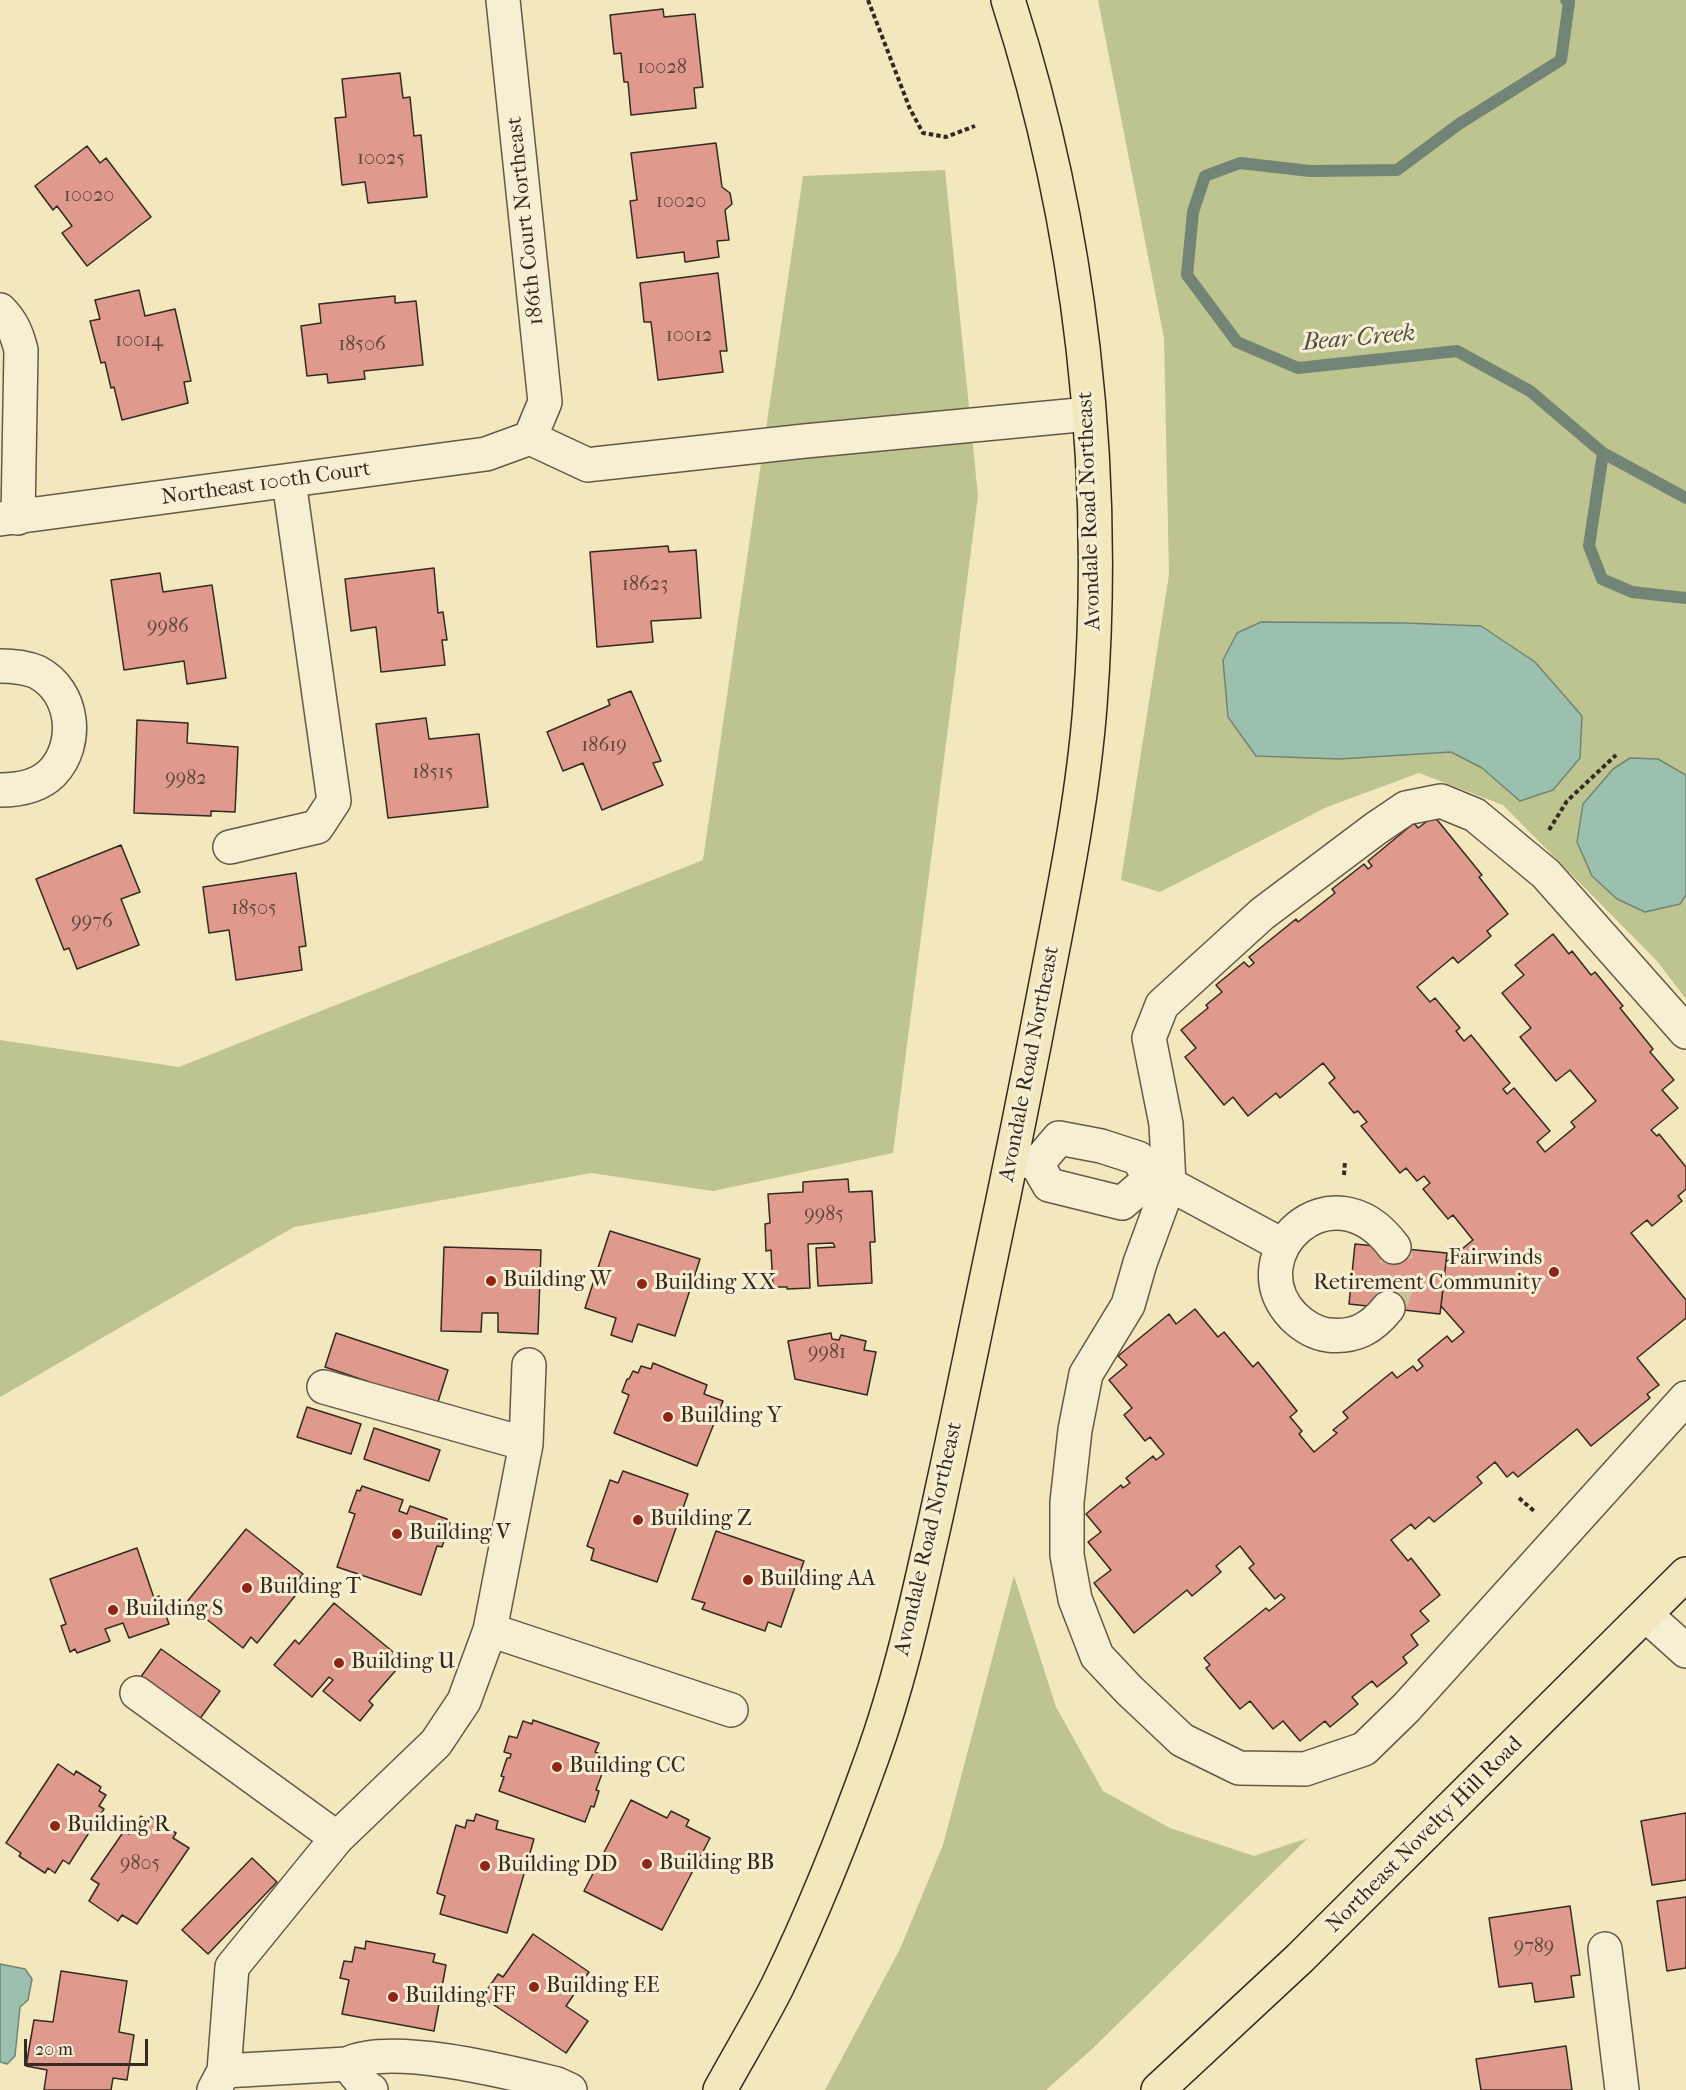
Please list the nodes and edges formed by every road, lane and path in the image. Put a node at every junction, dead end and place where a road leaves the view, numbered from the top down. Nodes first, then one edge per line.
1 (503, 0) edge
2 (868, 0) edge
3 (1008, 0) edge
4 (975, 126) dead end
5 (0, 310) edge
6 (1089, 414) junction
7 (530, 438) junction
8 (289, 481) junction
9 (9, 519) edge
10 (0, 666) edge
11 (1616, 754) dead end
12 (0, 790) edge
13 (230, 846) dead end
14 (1525, 857) junction
15 (1686, 1032) edge
16 (1024, 1161) junction
17 (1160, 1182) junction
18 (1282, 1245) junction
19 (1394, 1247) tunnel mouth
20 (1388, 1308) tunnel mouth
21 (529, 1365) dead end
22 (324, 1387) dead end
23 (1686, 1398) edge
24 (526, 1444) junction
25 (1686, 1575) edge
26 (1646, 1615) junction
27 (490, 1630) junction
28 (1686, 1651) edge
29 (137, 1693) dead end
30 (731, 1710) dead end
31 (337, 1838) junction
32 (1605, 1949) dead end
33 (347, 2064) junction
34 (219, 2080) edge
35 (503, 2081) edge
36 (372, 2090) edge
37 (570, 2090) edge
38 (720, 2090) edge
39 (1158, 2090) edge
40 (1622, 2090) edge

1 - 7 street, 186th Court Northeast
2 - 4 path
3 - 6 main road, Avondale Road Northeast
5 - 9 street
6 - 7 street
6 - 16 main road, Avondale Road Northeast
7 - 8 street, Northeast 100th Court
8 - 9 street, Northeast 100th Court
8 - 13 street
10 - 12 street
11 - 14 path
14 - 15 street
14 - 17 street
16 - 17 street
16 - 17 street
16 - 38 main road, Avondale Road Northeast
17 - 18 street
17 - 23 street
18 - 19 street
18 - 20 street
21 - 24 street
22 - 24 street
24 - 27 street
25 - 26 main road, Northeast Novelty Hill Road
26 - 28 street
26 - 39 main road, Northeast Novelty Hill Road
27 - 30 street
27 - 31 street
29 - 31 street
31 - 34 street
32 - 40 street
33 - 34 street
33 - 35 street
33 - 36 street
35 - 37 street

